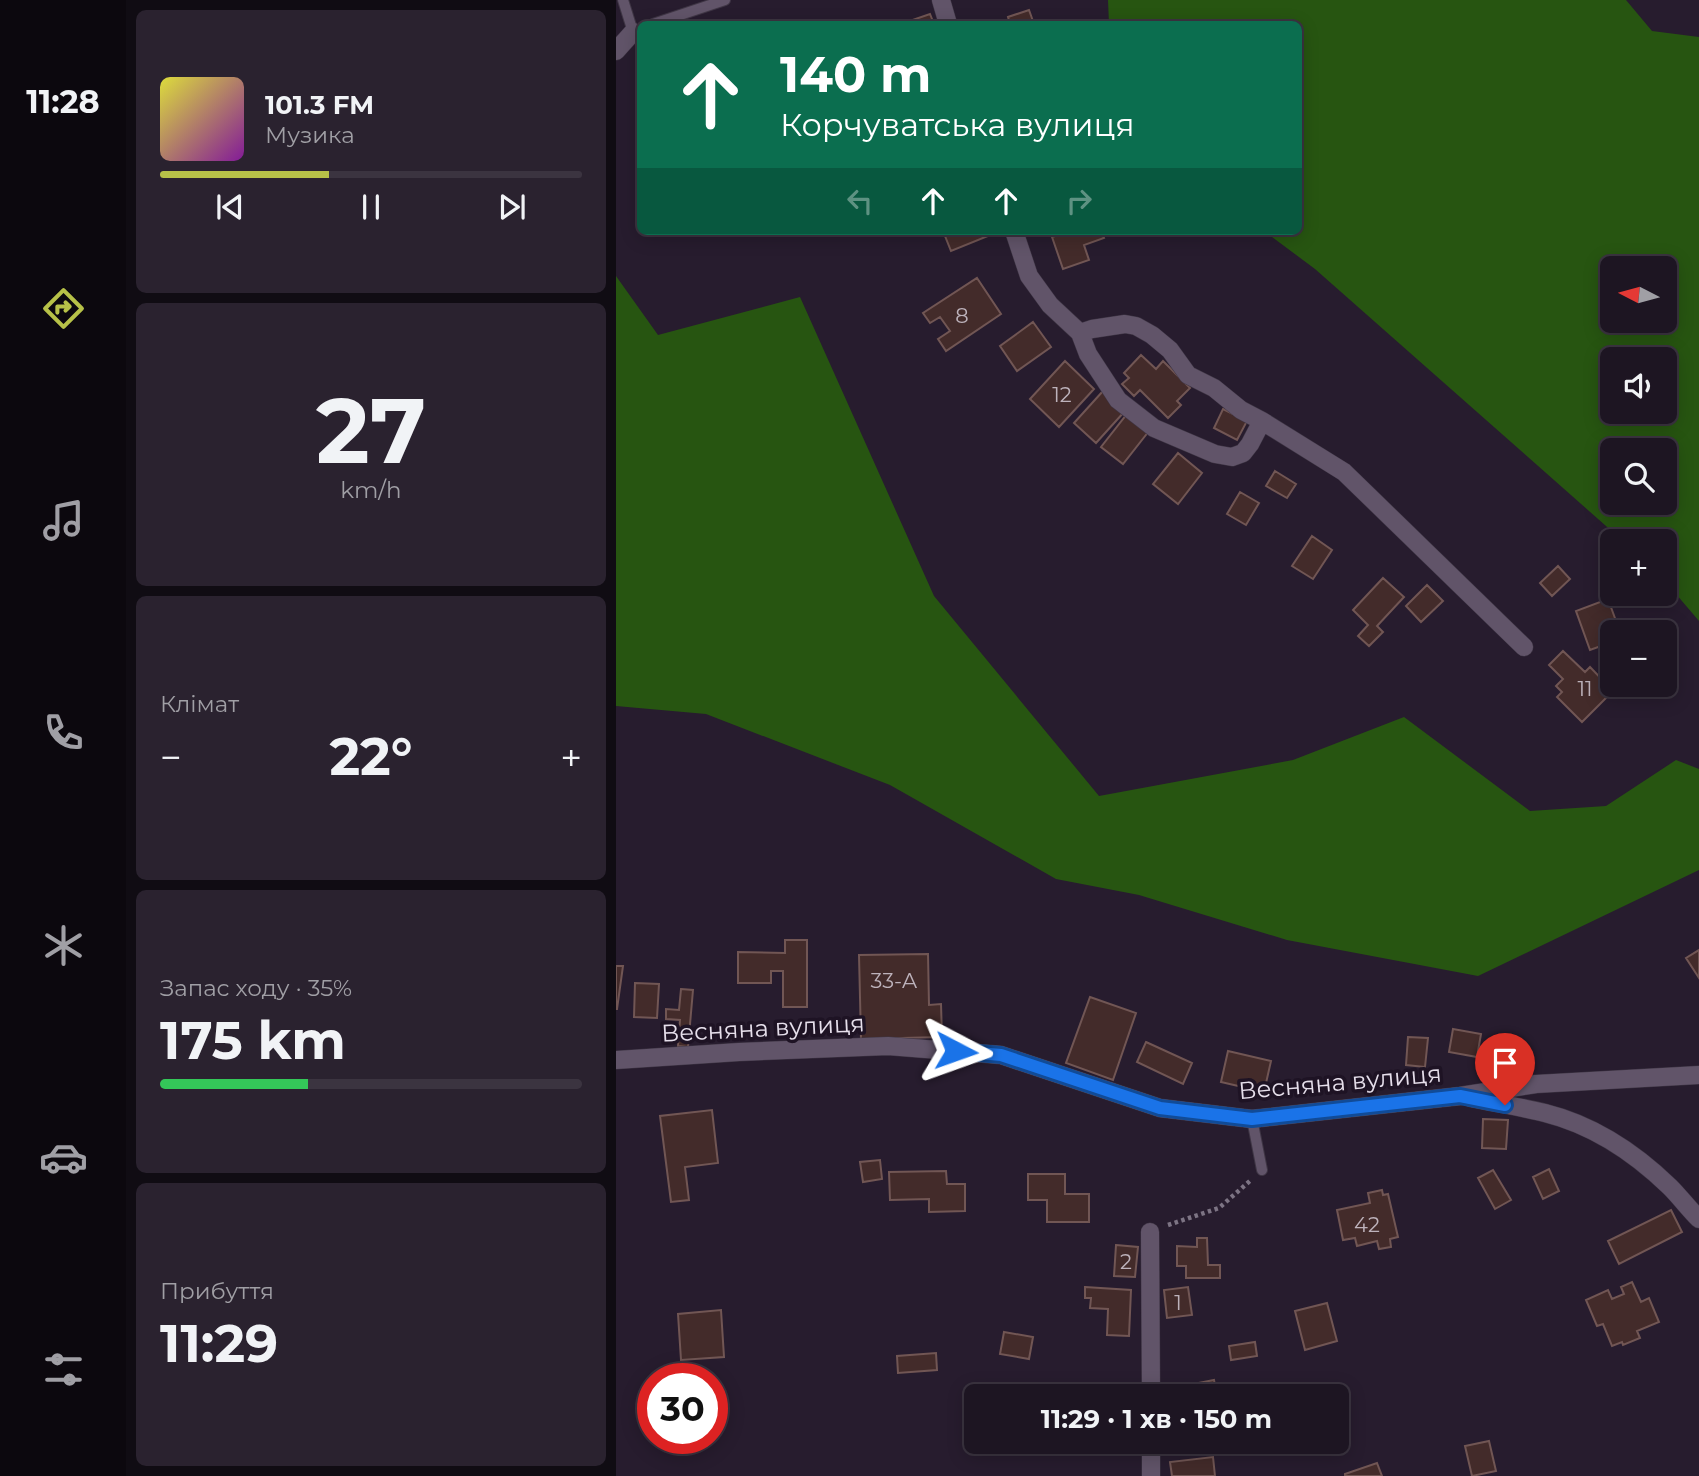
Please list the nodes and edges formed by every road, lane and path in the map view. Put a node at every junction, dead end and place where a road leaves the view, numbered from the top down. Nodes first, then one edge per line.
1 (622, 0) edge
2 (725, 0) edge
3 (941, 0) edge
4 (662, 21) edge
5 (947, 21) edge
6 (637, 30) edge
7 (616, 51) edge
8 (1015, 235) edge
9 (1080, 333) junction
10 (1262, 421) junction
11 (1524, 646) dead end
12 (616, 1060) edge
13 (1699, 1075) edge
14 (1460, 1096) junction
15 (1252, 1119) junction
16 (1262, 1170) joint
17 (1699, 1219) edge
18 (1150, 1232) joint
19 (1151, 1384) edge
20 (1151, 1454) edge
21 (1151, 1476) edge

1 - 6 lane
2 - 4 lane
3 - 5 street
6 - 7 street
8 - 9 street
9 - 10 street
9 - 10 street
10 - 11 street
12 - 15 street, Весняна вулиця
13 - 14 street, Весняна вулиця
14 - 15 street, Весняна вулиця
14 - 17 street
15 - 16 lane
16 - 18 path
18 - 19 street
20 - 21 street

